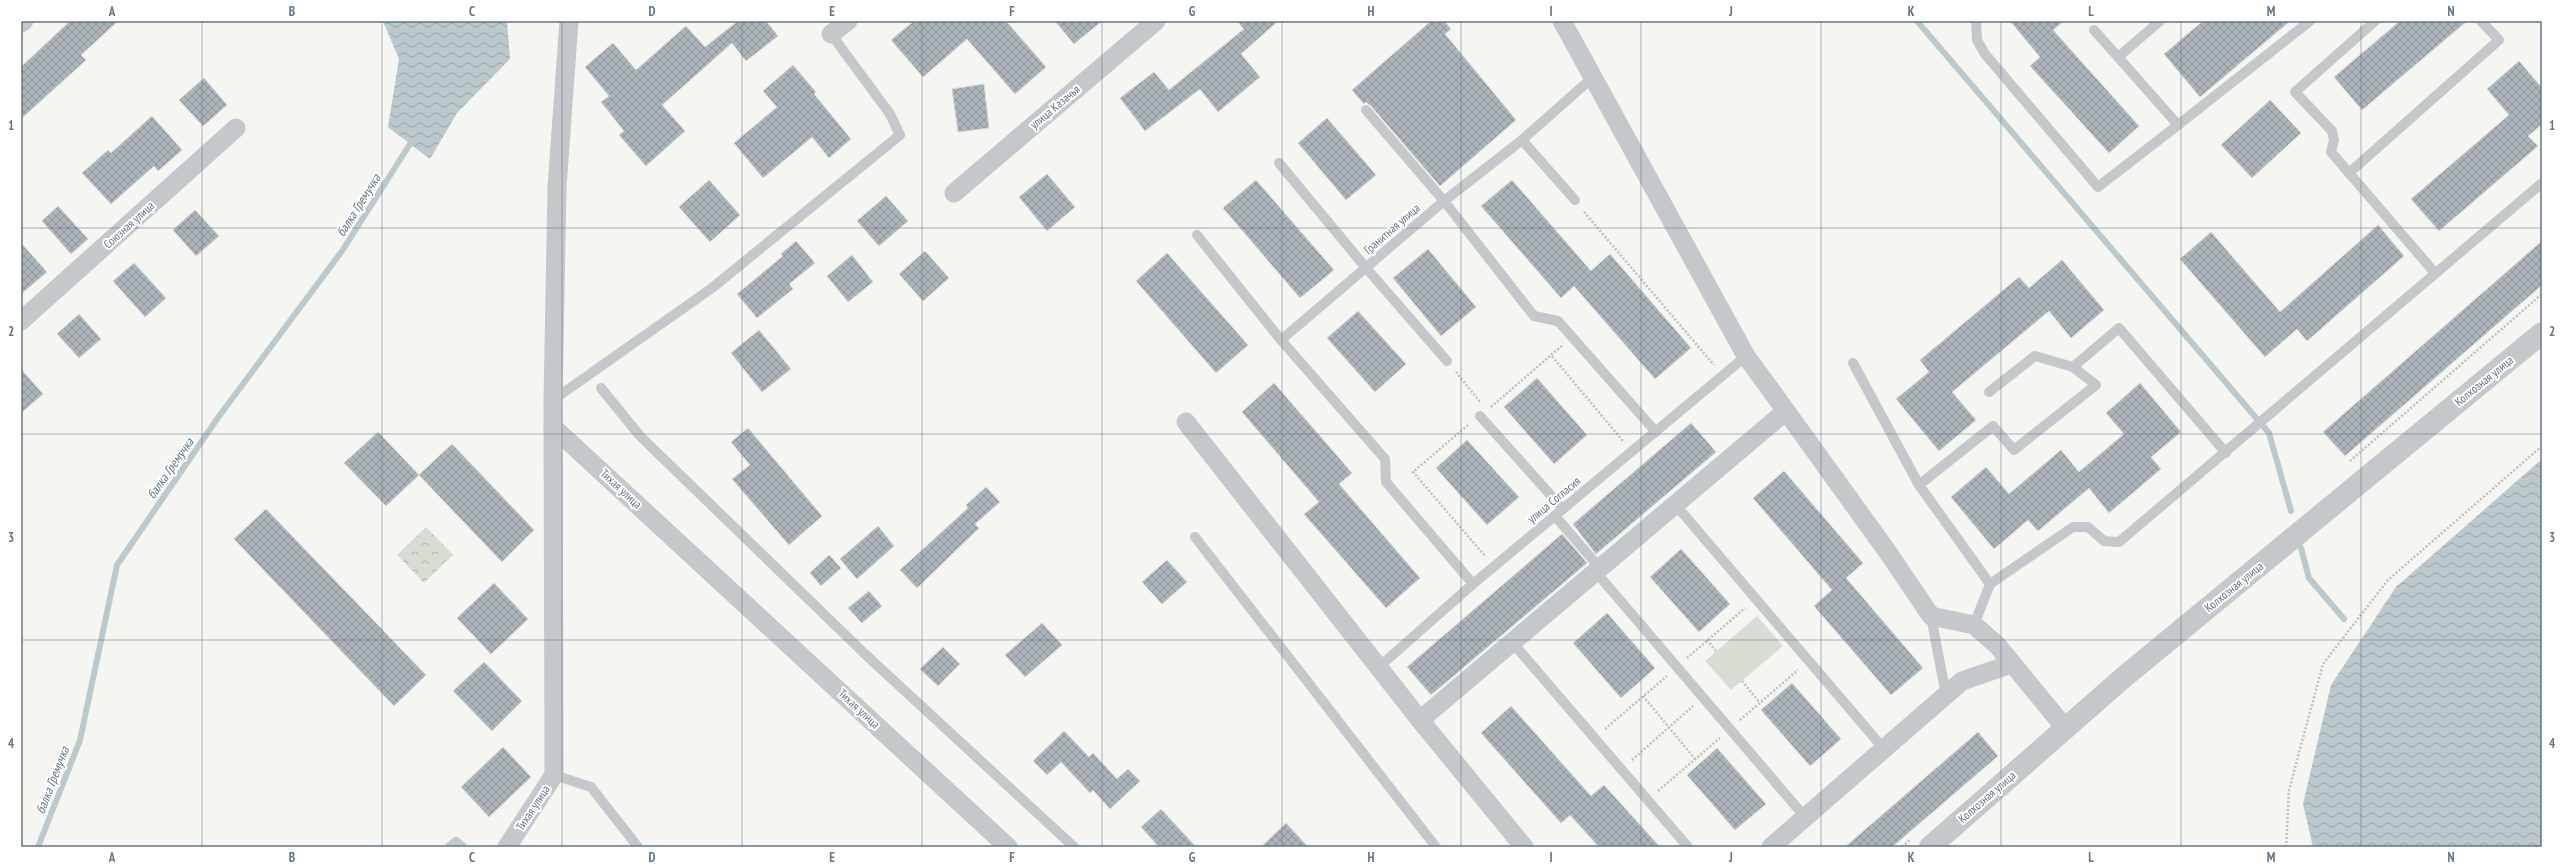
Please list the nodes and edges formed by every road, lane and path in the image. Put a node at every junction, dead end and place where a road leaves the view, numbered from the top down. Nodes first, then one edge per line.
1 (24, 21) edge
2 (569, 21) edge
3 (848, 21) edge
4 (1156, 21) edge
5 (1562, 21) edge
6 (1976, 21) edge
7 (2160, 21) edge
8 (2310, 21) edge
9 (2481, 21) edge
10 (2371, 22) edge
11 (21, 23) edge
12 (2094, 30) dead end
13 (831, 34) joint
14 (2118, 57) junction
15 (1592, 78) junction
16 (1366, 110) dead end
17 (2178, 125) junction
18 (236, 128) dead end
19 (1522, 140) junction
20 (1280, 163) dead end
21 (2349, 173) junction
22 (2542, 183) edge
23 (954, 193) dead end
24 (1574, 200) joint
25 (1444, 201) junction
26 (1197, 235) dead end
27 (1367, 269) junction
28 (2435, 273) junction
29 (2542, 294) edge
30 (21, 321) edge
31 (2542, 333) edge
32 (1572, 337) junction
33 (1281, 340) junction
34 (1551, 355) junction
35 (1746, 356) junction
36 (1446, 361) joint
37 (1853, 363) dead end
38 (2073, 367) junction
39 (1723, 376) junction
40 (601, 388) dead end
41 (1989, 392) dead end
42 (553, 400) junction
43 (1786, 411) junction
44 (1480, 416) junction
45 (1186, 422) dead end
46 (553, 427) junction
47 (1656, 432) junction
48 (2542, 446) edge
49 (1632, 452) junction
50 (2226, 453) junction
51 (2350, 461) dead end
52 (1919, 484) junction
53 (1674, 503) junction
54 (1563, 509) junction
55 (1555, 516) junction
56 (1194, 537) dead end
57 (1494, 566) junction
58 (1597, 569) junction
59 (1473, 584) junction
60 (1990, 584) junction
61 (1931, 616) junction
62 (1974, 624) junction
63 (1707, 640) dead end
64 (1512, 642) junction
65 (1716, 651) dead end
66 (2011, 664) junction
67 (1380, 666) junction
68 (1742, 681) dead end
69 (1946, 695) junction
70 (1644, 696) dead end
71 (1703, 697) junction
72 (1760, 703) dead end
73 (1420, 720) junction
74 (1669, 727) junction
75 (2066, 730) junction
76 (1884, 748) junction
77 (1695, 759) dead end
78 (1621, 770) junction
79 (554, 775) junction
80 (1805, 817) junction
81 (450, 847) edge
82 (462, 847) edge
83 (508, 847) edge
84 (638, 847) edge
85 (1008, 847) edge
86 (1074, 847) edge
87 (1436, 847) edge
88 (1524, 847) edge
89 (1688, 847) edge
90 (1770, 847) edge
91 (1930, 847) edge
92 (2286, 847) edge

1 - 11 street
2 - 42 street
3 - 13 street
4 - 23 street, улица Казачья
5 - 15 street
6 - 17 lane
7 - 14 lane
8 - 17 lane
9 - 21 lane
10 - 21 lane
12 - 14 lane
13 - 42 lane
14 - 17 lane
15 - 19 lane, Гранитная улица
15 - 35 street
16 - 25 lane
18 - 30 street, Союзная улица
19 - 24 lane
19 - 25 lane, Гранитная улица
20 - 27 lane
21 - 28 lane
22 - 28 lane
24 - 39 path
25 - 27 lane, Гранитная улица
25 - 32 lane
26 - 33 lane
27 - 33 lane, Гранитная улица
27 - 36 lane
28 - 50 lane
29 - 51 path
31 - 75 street, Колхозная улица
32 - 34 path
32 - 47 lane
33 - 59 lane
34 - 44 path
34 - 49 path
35 - 39 lane, улица Согласия
35 - 43 street
36 - 44 path
37 - 52 lane
38 - 41 lane
38 - 50 lane
38 - 52 lane
39 - 47 lane, улица Согласия
40 - 86 lane
42 - 46 street
43 - 53 street
43 - 61 street
44 - 54 lane
44 - 57 path
45 - 67 street
46 - 79 street, Тихая улица
46 - 85 street, Тихая улица
47 - 49 lane, улица Согласия
48 - 92 path
49 - 54 lane, улица Согласия
50 - 60 lane
52 - 60 lane
53 - 58 street
53 - 76 lane
54 - 55 lane, улица Согласия
55 - 57 lane, улица Согласия
55 - 58 lane
56 - 87 lane
57 - 59 lane, улица Согласия
58 - 64 street
58 - 71 lane
59 - 67 lane, улица Согласия
60 - 62 lane
61 - 62 street
61 - 69 lane
62 - 66 street
63 - 65 path
64 - 73 street
64 - 78 lane
66 - 69 street
66 - 75 street
67 - 73 street
68 - 72 path
69 - 76 street
70 - 74 path
71 - 74 path
71 - 80 lane
73 - 88 street
74 - 77 path
74 - 78 path
75 - 91 street, Колхозная улица
76 - 80 street
78 - 89 lane
79 - 83 street, Тихая улица
79 - 84 lane
80 - 90 street
81 - 82 lane

